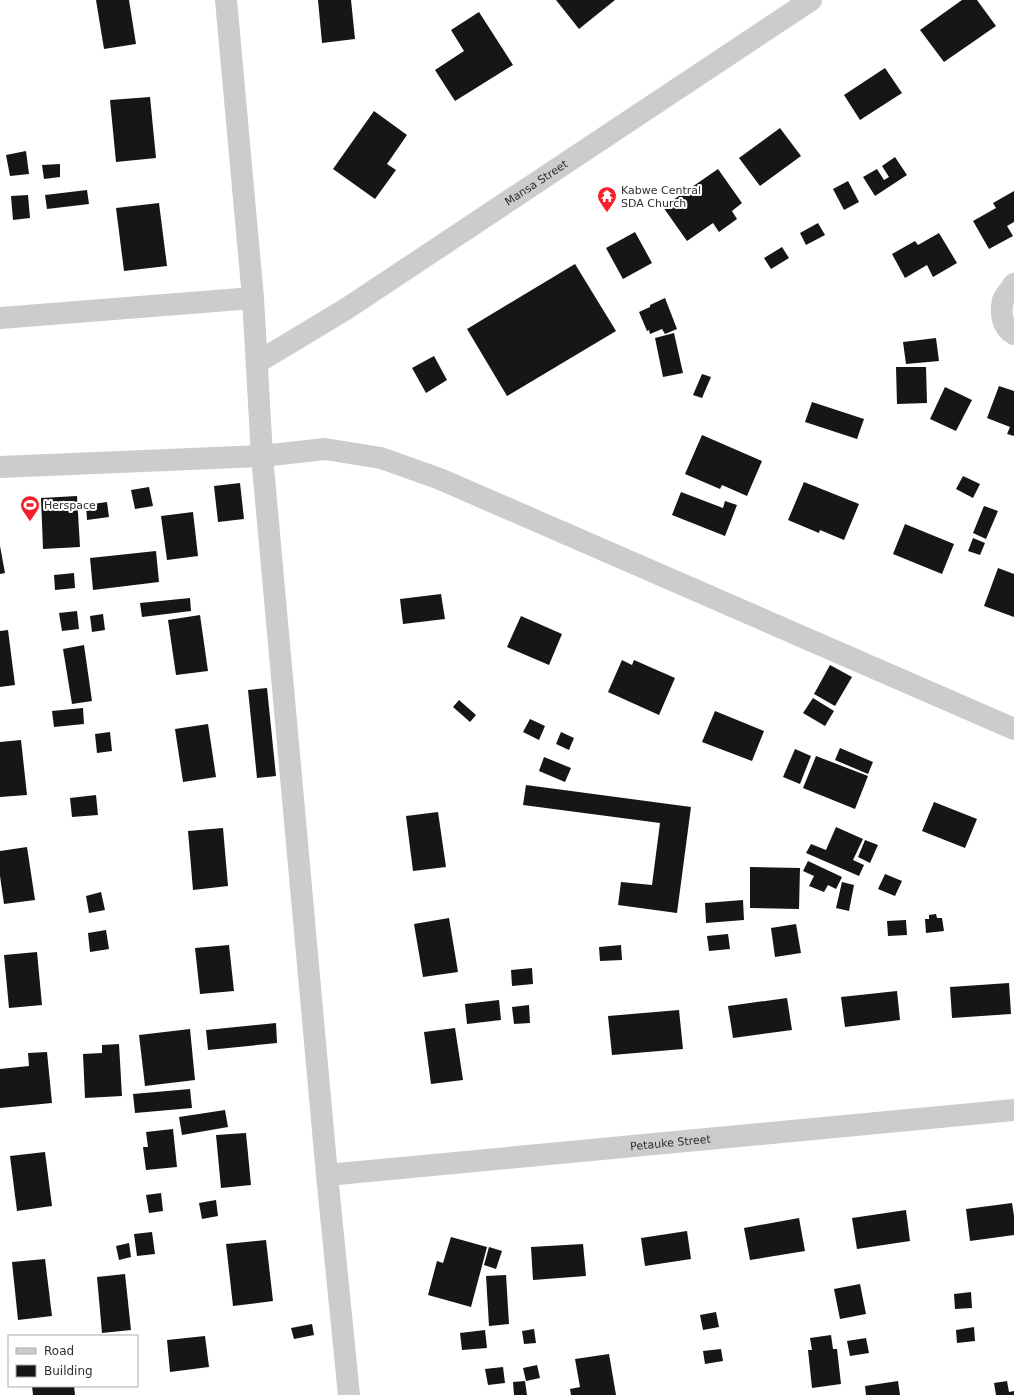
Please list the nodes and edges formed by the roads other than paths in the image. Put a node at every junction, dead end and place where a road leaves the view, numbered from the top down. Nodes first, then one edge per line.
1 (226, 0) edge
2 (811, 0) edge
3 (1014, 284) edge
4 (253, 298) junction
5 (0, 318) edge
6 (1014, 334) edge
7 (258, 362) junction
8 (262, 456) junction
9 (0, 467) edge
10 (1014, 729) edge
11 (1014, 1110) edge
12 (327, 1175) junction
13 (349, 1395) edge

1 - 4 street
2 - 7 street, Mansa Street
3 - 6 street
4 - 5 street
4 - 7 street
7 - 8 street
8 - 9 street
8 - 10 street
8 - 12 street
11 - 12 street, Petauke Street
12 - 13 street

